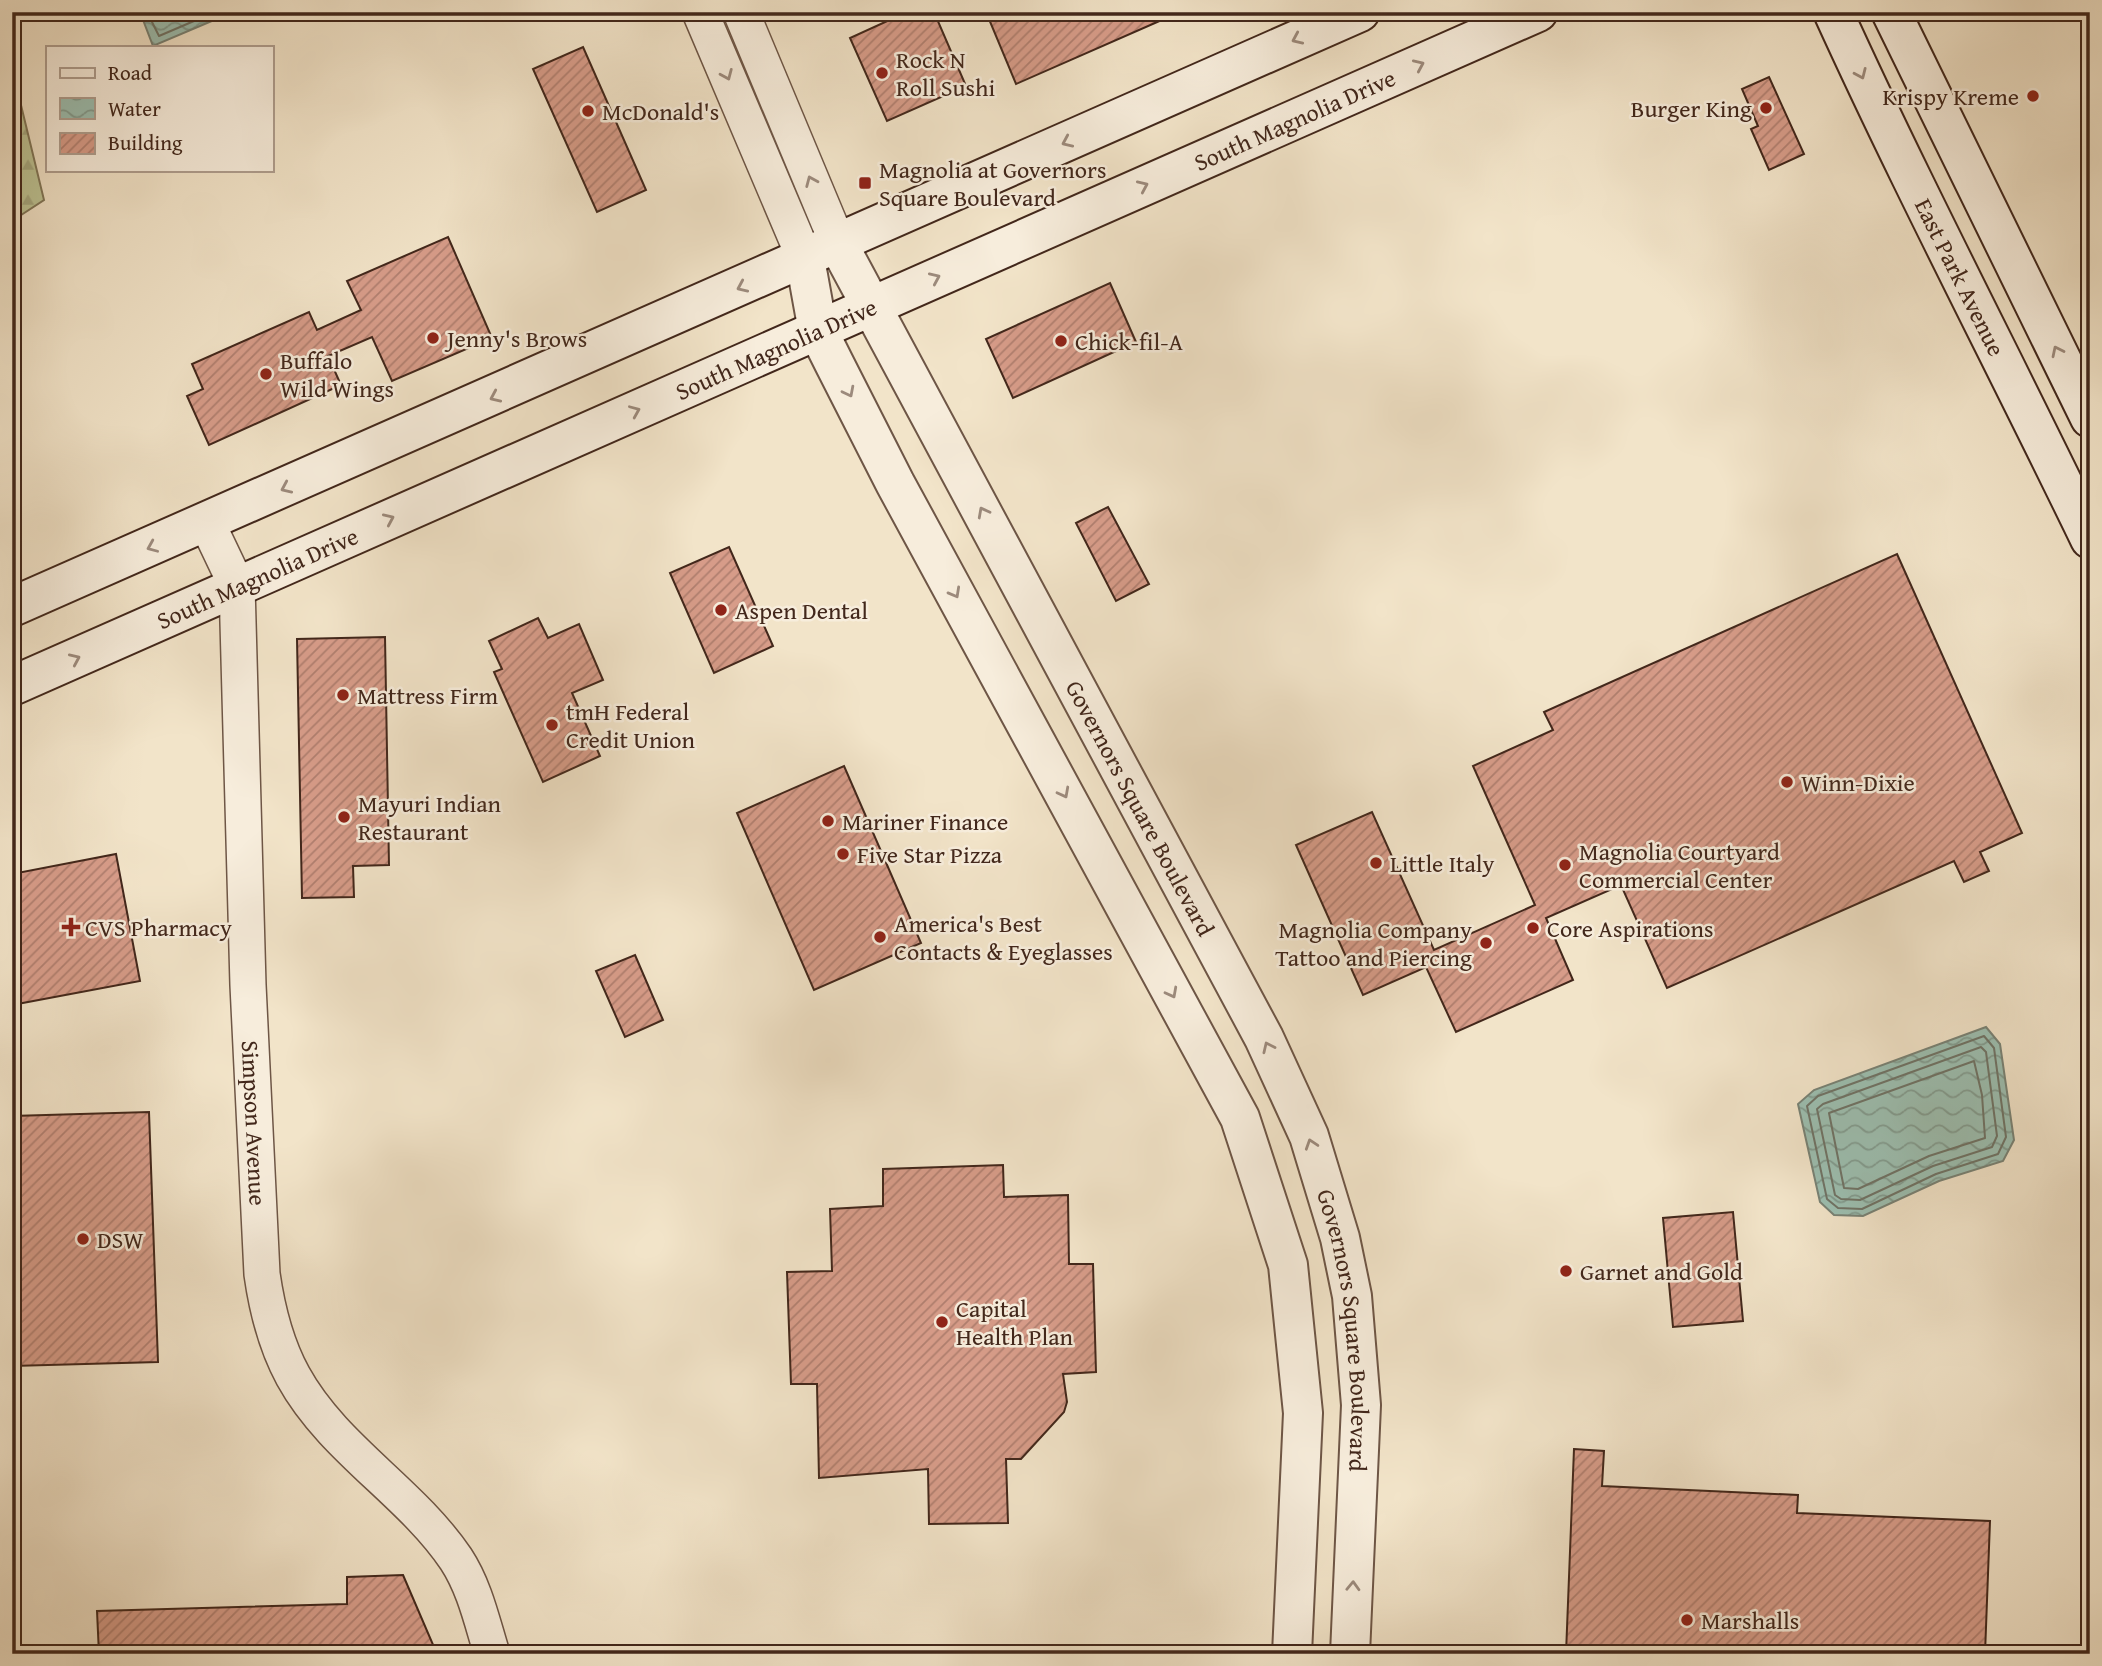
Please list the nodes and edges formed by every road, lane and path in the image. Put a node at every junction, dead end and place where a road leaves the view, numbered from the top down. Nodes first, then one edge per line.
1 (700, 12) edge
2 (741, 12) edge
3 (1360, 12) edge
4 (1538, 12) edge
5 (1833, 12) edge
6 (1892, 14) edge
7 (821, 251) junction
8 (873, 305) junction
9 (818, 331) junction
10 (2090, 418) edge
11 (207, 523) junction
12 (2090, 539) edge
13 (237, 586) junction
14 (12, 607) edge
15 (12, 686) edge
16 (1165, 853) junction
17 (1110, 878) junction
18 (1351, 1294) junction
19 (1292, 1303) junction
20 (492, 1654) edge
21 (1292, 1654) edge
22 (1350, 1654) edge

1 -> 7 street, Governors Square Boulevard
7 -> 2 street, Governors Square Boulevard
3 -> 7 main road
8 -> 4 main road, South Magnolia Drive
5 -> 12 main road, East Park Avenue
10 -> 6 main road
7 - 8 main road, Governors Square Boulevard
7 - 9 main road, Governors Square Boulevard
7 -> 11 main road
8 - 9 main road, South Magnolia Drive
16 -> 8 main road, Governors Square Boulevard
13 -> 9 main road, South Magnolia Drive
9 -> 17 main road, Governors Square Boulevard
11 - 13 street, Simpson Avenue
11 -> 14 main road
15 -> 13 main road, South Magnolia Drive
13 - 20 street, Simpson Avenue
16 - 17 main road
18 -> 16 main road, Governors Square Boulevard
17 -> 19 main road, Governors Square Boulevard
18 - 19 main road
22 -> 18 main road, Governors Square Boulevard
19 - 21 main road, Governors Square Boulevard

